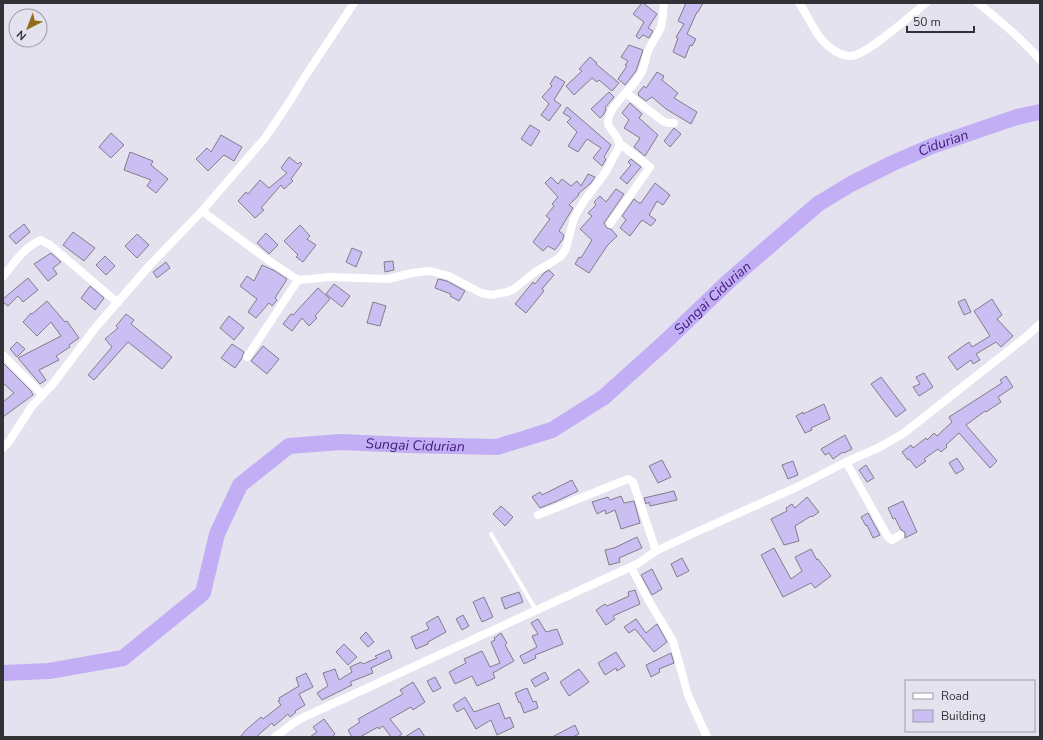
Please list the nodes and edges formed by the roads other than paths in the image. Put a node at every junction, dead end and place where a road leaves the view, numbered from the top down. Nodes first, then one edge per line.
1 (354, 3) edge
2 (664, 3) edge
3 (799, 3) edge
4 (926, 3) edge
5 (978, 3) edge
6 (1040, 60) edge
7 (626, 93) junction
8 (674, 123) dead end
9 (619, 142) junction
10 (202, 211) junction
11 (610, 224) dead end
12 (3, 277) edge
13 (298, 280) junction
14 (118, 303) junction
15 (1040, 324) edge
16 (3, 355) edge
17 (247, 357) dead end
18 (43, 395) junction
19 (3, 448) edge
20 (846, 462) junction
21 (538, 515) dead end
22 (491, 534) dead end
23 (900, 535) dead end
24 (656, 552) junction
25 (631, 567) junction
26 (536, 610) junction
27 (275, 737) edge
28 (708, 737) edge

1 - 10 street
2 - 7 street
3 - 4 street
5 - 6 street
7 - 8 street
7 - 9 street
9 - 11 street
9 - 13 street
10 - 13 street
10 - 14 street
12 - 14 street
13 - 17 street
14 - 18 street
15 - 20 street
16 - 18 street
18 - 19 street
20 - 23 street
20 - 24 street
21 - 24 street
22 - 26 lane
24 - 25 street
25 - 26 street
25 - 28 street
26 - 27 street

